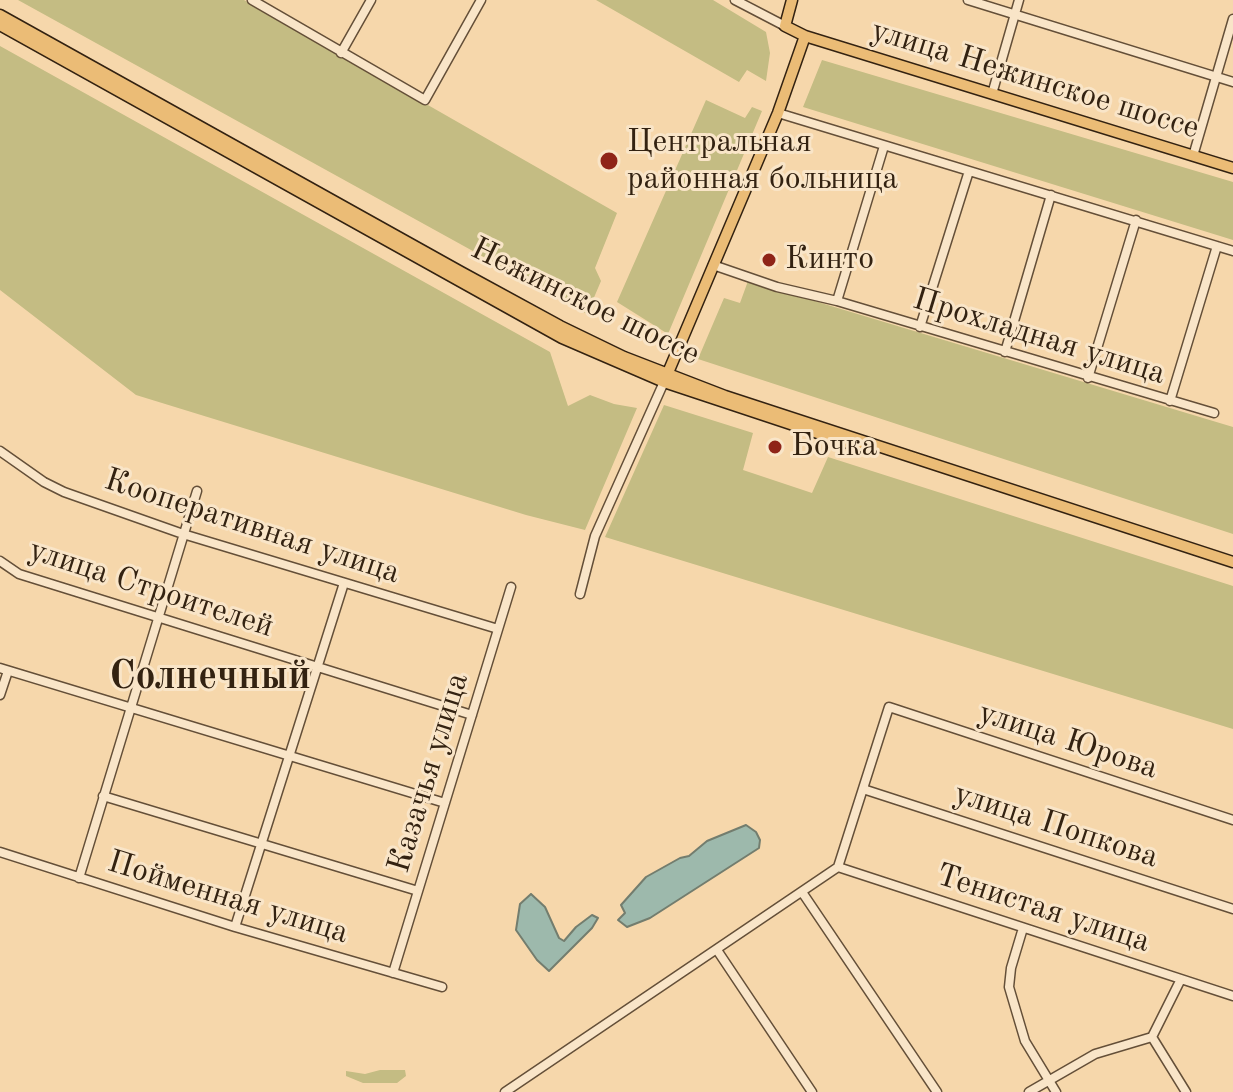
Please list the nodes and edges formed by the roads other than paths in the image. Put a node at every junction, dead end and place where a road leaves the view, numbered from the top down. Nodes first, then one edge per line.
1 (371, 0) edge
2 (481, 0) edge
3 (735, 0) edge
4 (792, 0) edge
5 (968, 0) edge
6 (1019, 0) edge
7 (258, 1) edge
8 (1015, 14) junction
9 (0, 15) edge
10 (1233, 19) edge
11 (0, 25) edge
12 (785, 26) junction
13 (805, 36) junction
14 (341, 53) junction
15 (1216, 77) junction
16 (1233, 82) edge
17 (992, 94) junction
18 (778, 113) junction
19 (884, 146) junction
20 (1193, 156) junction
21 (1233, 168) edge
22 (969, 171) junction
23 (1051, 195) junction
24 (1136, 220) junction
25 (1217, 246) junction
26 (1233, 251) edge
27 (713, 265) junction
28 (837, 301) junction
29 (920, 327) junction
30 (1005, 352) junction
31 (1088, 378) junction
32 (665, 379) junction
33 (1170, 401) junction
34 (1214, 413) dead end
35 (0, 451) edge
36 (197, 491) dead end
37 (183, 534) junction
38 (0, 561) edge
39 (1233, 565) edge
40 (344, 583) junction
41 (511, 587) dead end
42 (580, 594) dead end
43 (157, 619) junction
44 (498, 629) junction
45 (316, 668) junction
46 (4, 670) edge
47 (0, 695) edge
48 (130, 708) junction
49 (472, 715) junction
50 (288, 757) junction
51 (863, 789) junction
52 (103, 796) junction
53 (445, 803) junction
54 (1233, 820) edge
55 (263, 844) junction
56 (0, 852) edge
57 (838, 867) junction
58 (79, 878) junction
59 (418, 891) junction
60 (802, 892) junction
61 (1233, 909) edge
62 (235, 927) junction
63 (1023, 928) junction
64 (717, 950) junction
65 (393, 973) junction
66 (1181, 979) junction
67 (442, 987) dead end
68 (1233, 996) edge
69 (1152, 1037) junction
70 (1048, 1079) junction
71 (505, 1092) edge
72 (812, 1092) edge
73 (937, 1092) edge
74 (1029, 1092) edge
75 (1056, 1092) edge
76 (1186, 1092) edge

1 - 14 street
2 - 14 street
3 - 12 street, улица Нежинское шоссе
4 - 12 main road
5 - 8 street
6 - 8 street
7 - 14 street
8 - 15 street
8 - 17 street
9 - 32 main road, Нежинское шоссе
10 - 15 street
11 - 32 main road, Нежинское шоссе
12 - 13 main road, улица Нежинское шоссе
13 - 17 main road, улица Нежинское шоссе
13 - 18 main road
15 - 16 street
15 - 20 street
17 - 20 main road, улица Нежинское шоссе
18 - 19 street
18 - 27 main road
19 - 22 street
19 - 28 street
20 - 21 main road, улица Нежинское шоссе
22 - 23 street
22 - 29 street
23 - 24 street
23 - 30 street
24 - 25 street
24 - 31 street
25 - 26 street
25 - 33 street
27 - 28 street, Прохладная улица
27 - 32 main road
28 - 29 street, Прохладная улица
29 - 30 street, Прохладная улица
30 - 31 street, Прохладная улица
31 - 33 street, Прохладная улица
32 - 39 main road, Нежинское шоссе
32 - 42 street
33 - 34 street, Прохладная улица
35 - 37 street, Кооперативная улица
36 - 37 street
37 - 40 street, Кооперативная улица
37 - 43 street
38 - 43 street, улица Строителей
40 - 44 street, Кооперативная улица
40 - 45 street
41 - 44 street, Казачья улица
43 - 45 street, улица Строителей
43 - 48 street
44 - 49 street, Казачья улица
45 - 49 street, улица Строителей
45 - 50 street
46 - 47 street
46 - 48 street
48 - 50 street
48 - 52 street
49 - 53 street, Казачья улица
50 - 53 street
50 - 55 street
51 - 54 street, улица Юрова
51 - 57 street
51 - 61 street, улица Попкова
52 - 55 street
52 - 58 street
53 - 59 street, Казачья улица
55 - 59 street
55 - 62 street
56 - 58 street, Пойменная улица
57 - 60 street
57 - 63 street, Тенистая улица
58 - 62 street, Пойменная улица
59 - 65 street, Казачья улица
60 - 64 street
60 - 73 street
62 - 65 street, Пойменная улица
63 - 66 street, Тенистая улица
63 - 70 street
64 - 71 street
64 - 72 street
65 - 67 street, Пойменная улица
66 - 68 street, Тенистая улица
66 - 69 street
69 - 70 street
69 - 76 street
70 - 74 street
70 - 75 street

